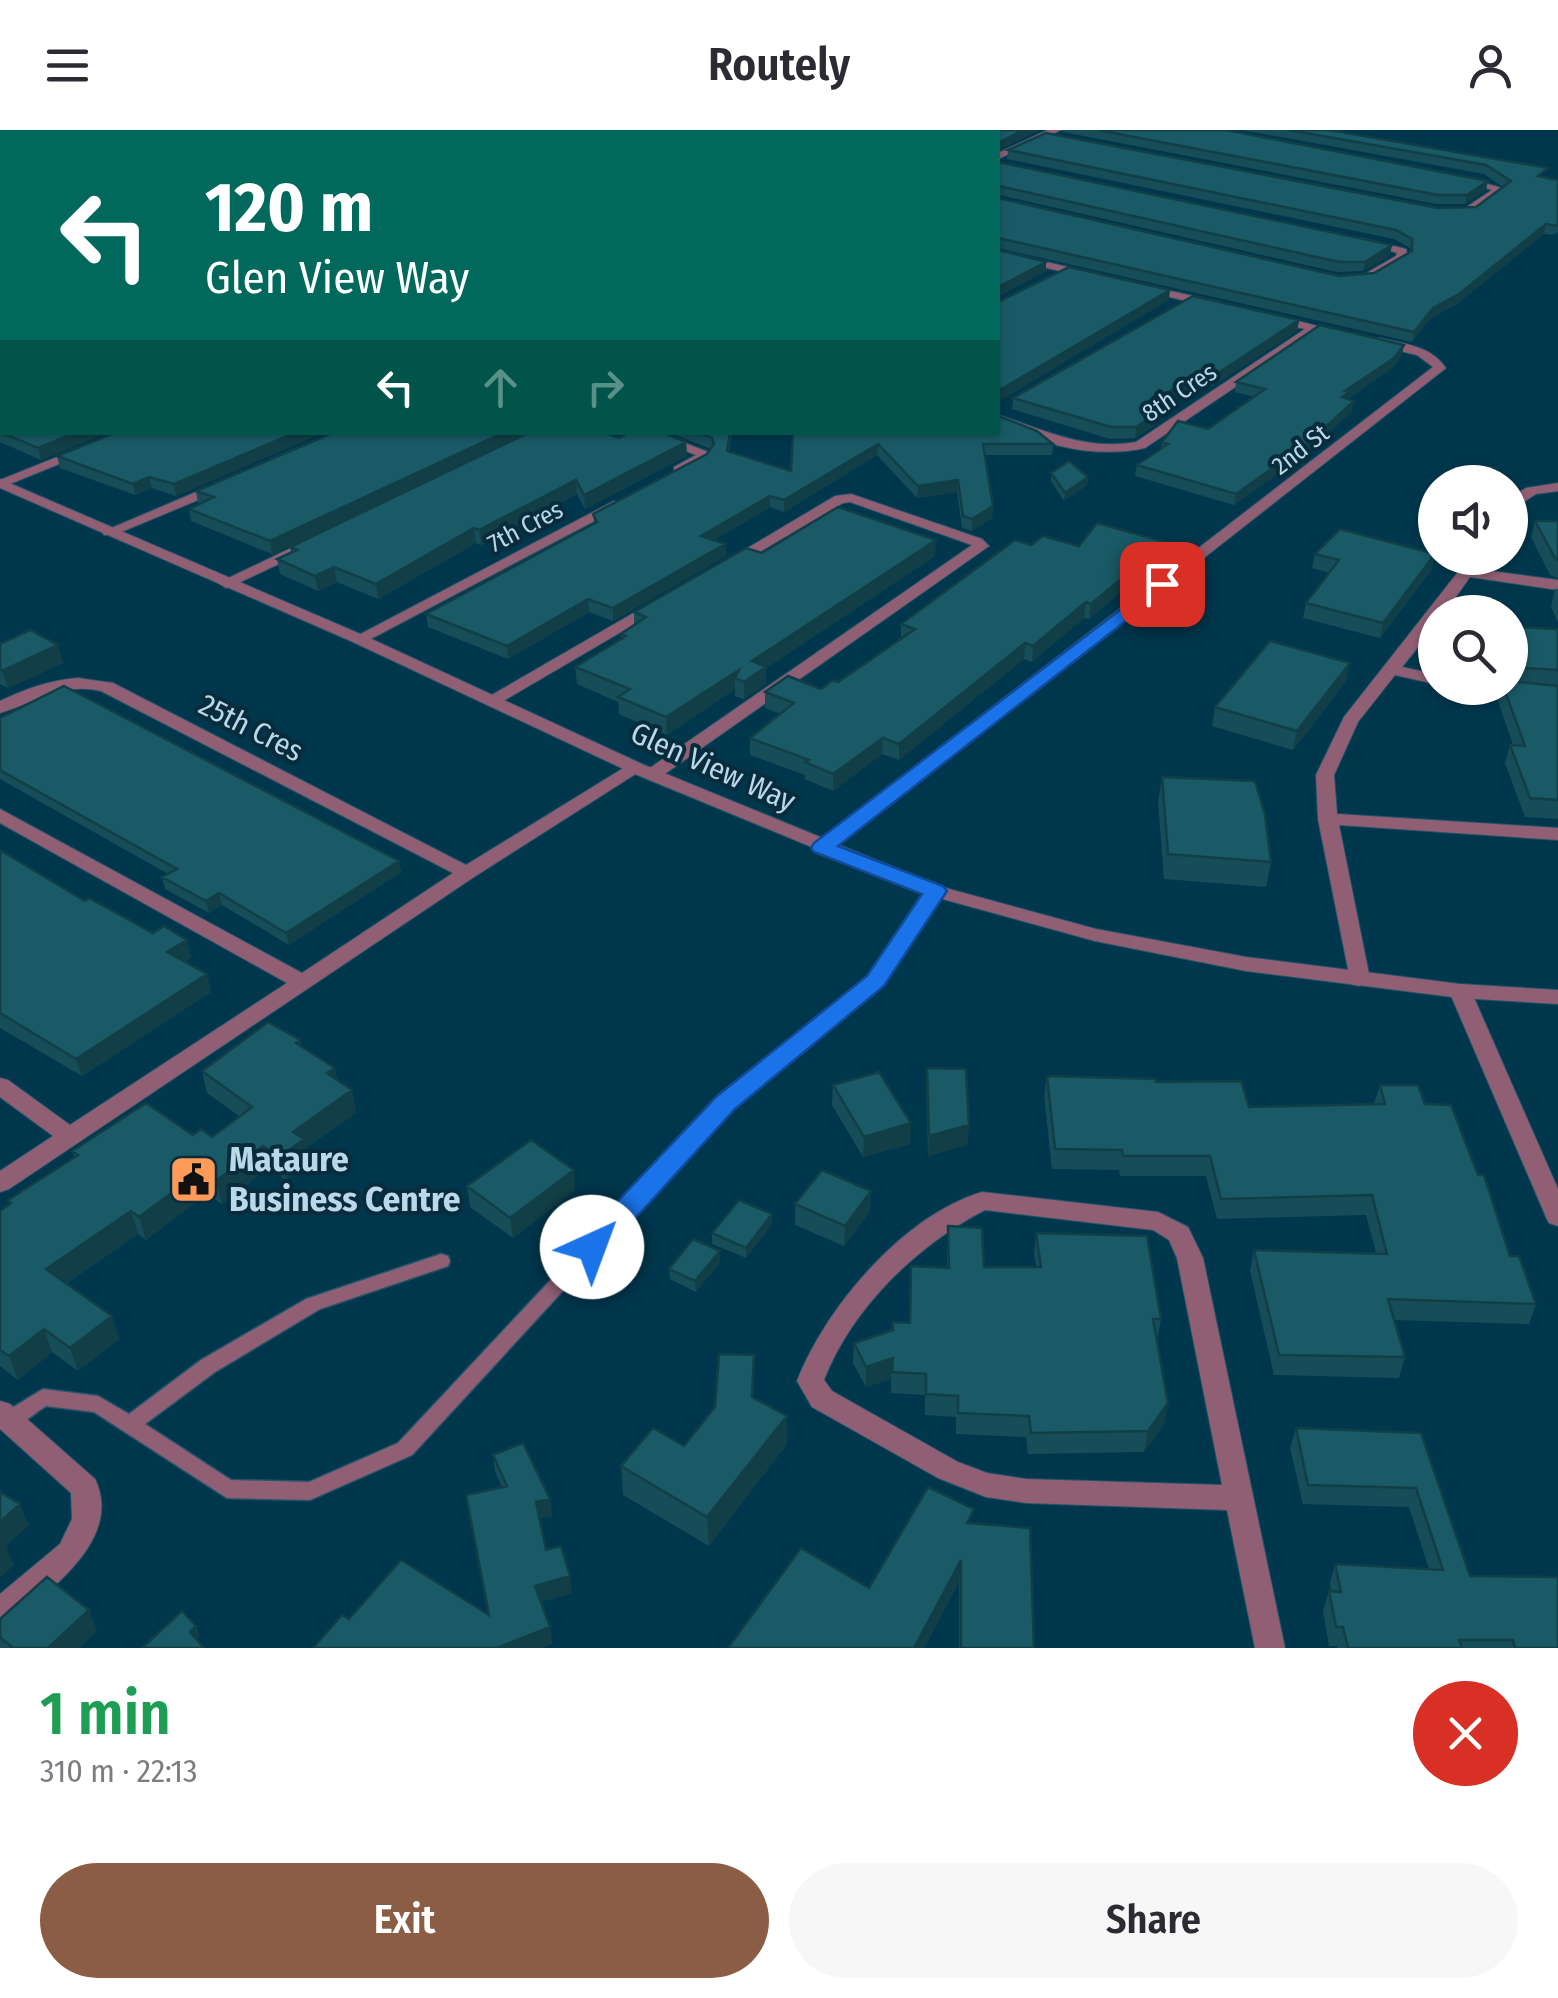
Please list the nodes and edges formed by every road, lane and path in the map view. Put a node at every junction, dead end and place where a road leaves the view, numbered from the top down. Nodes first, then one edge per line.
1 (1050, 133) edge
2 (1064, 139) edge
3 (1000, 142) edge
4 (1019, 146) junction
5 (1000, 155) edge
6 (1000, 164) edge
7 (1016, 168) edge
8 (1446, 174) edge
9 (1436, 211) edge
10 (1355, 238) edge
11 (1000, 254) edge
12 (1065, 270) junction
13 (1048, 278) edge
14 (1100, 278) edge
15 (1338, 279) edge
16 (1136, 286) edge
17 (1189, 298) junction
18 (1225, 306) edge
19 (1173, 307) edge
20 (1261, 315) edge
21 (1315, 328) junction
22 (1351, 336) edge
23 (1368, 340) edge
24 (1000, 420) edge
25 (124, 435) edge
26 (650, 435) edge
27 (246, 475) edge
28 (667, 477) edge
29 (1, 484) edge
30 (1558, 487) edge
31 (1528, 492) edge
32 (633, 495) edge
33 (108, 532) junction
34 (334, 533) edge
35 (1514, 575) edge
36 (708, 576) edge
37 (226, 583) junction
38 (1558, 585) edge
39 (674, 595) edge
40 (1418, 638) edge
41 (359, 639) junction
42 (1394, 670) junction
43 (1418, 675) edge
44 (1528, 693) edge
45 (1558, 696) edge
46 (492, 700) junction
47 (0, 708) edge
48 (644, 771) junction
49 (0, 815) edge
50 (1328, 820) junction
51 (1558, 834) edge
52 (822, 848) junction
53 (467, 874) junction
54 (935, 891) junction
55 (1359, 979) junction
56 (304, 982) junction
57 (1460, 991) junction
58 (1558, 997) edge
59 (0, 1086) edge
60 (70, 1137) junction
61 (0, 1183) edge
62 (1558, 1217) edge
63 (441, 1261) dead end
64 (4, 1416) edge
65 (130, 1425) junction
66 (1240, 1498) junction
67 (0, 1613) edge
68 (1270, 1648) edge

1 - 2 street
1 - 4 street
3 - 4 street
4 - 5 street
6 - 7 street
8 - 9 street
10 - 15 street
11 - 12 street
12 - 13 street
12 - 14 street
16 - 17 street
17 - 18 street
17 - 19 street
20 - 21 street
21 - 22 street
21 - 24 street, 8th Cres
23 - 52 street, 2nd St
25 - 29 street
26 - 28 street
27 - 33 street
29 - 33 street, Glen View Way
30 - 31 street
32 - 41 street, 7th Cres
33 - 37 street, Glen View Way
34 - 37 street
35 - 38 street
36 - 48 street
37 - 41 street, Glen View Way
39 - 46 street
40 - 42 street
41 - 46 street, Glen View Way
42 - 43 street
42 - 50 street
44 - 45 street
46 - 48 street, Glen View Way
47 - 53 street, 25th Cres
48 - 52 street, Glen View Way
48 - 53 street
49 - 56 street
50 - 51 street
50 - 55 street
52 - 54 street, Glen View Way
53 - 56 street
54 - 55 street, Glen View Way
54 - 65 lane
55 - 57 street, Glen View Way
56 - 60 street
57 - 58 street, Glen View Way
57 - 62 street
59 - 60 street
60 - 61 street
63 - 65 lane
64 - 65 lane
64 - 67 street
66 - 66 street
66 - 68 street

